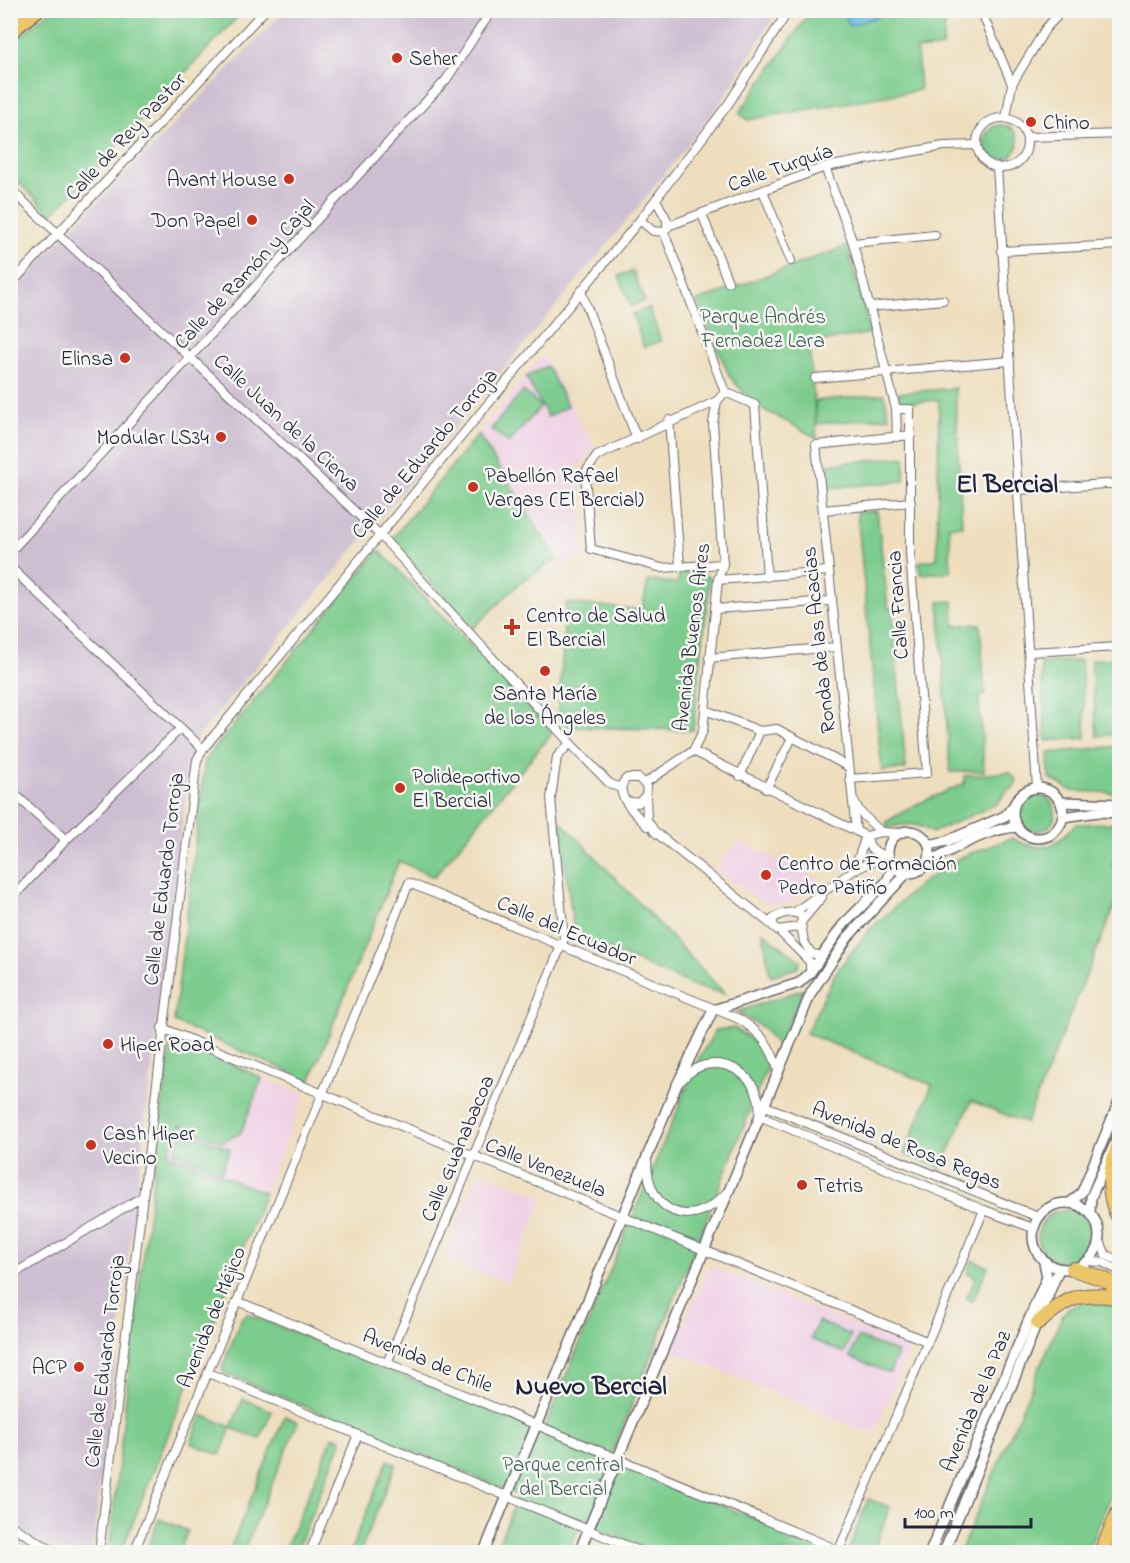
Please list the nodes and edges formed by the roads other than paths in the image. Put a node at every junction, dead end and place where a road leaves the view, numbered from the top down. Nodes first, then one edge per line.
1 (20, 10) edge
2 (38, 10) edge
3 (265, 10) edge
4 (492, 10) edge
5 (789, 10) edge
6 (984, 10) edge
7 (1063, 10) edge
8 (10, 19) edge
9 (10, 33) edge
10 (1012, 84) junction
11 (1006, 118) junction
12 (1119, 134) edge
13 (1026, 137) junction
14 (977, 145) junction
15 (825, 167) junction
16 (997, 167) junction
17 (10, 189) edge
18 (763, 191) junction
19 (656, 200) junction
20 (702, 214) junction
21 (640, 220) junction
22 (666, 229) junction
23 (58, 234) junction
24 (935, 235) dead end
25 (854, 243) junction
26 (1119, 245) edge
27 (1001, 251) junction
28 (791, 261) dead end
29 (728, 282) dead end
30 (10, 285) edge
31 (581, 291) junction
32 (943, 300) dead end
33 (869, 307) junction
34 (191, 358) junction
35 (1010, 361) junction
36 (886, 372) junction
37 (816, 378) dead end
38 (725, 392) junction
39 (717, 401) junction
40 (896, 408) junction
41 (669, 420) junction
42 (911, 435) junction
43 (897, 437) junction
44 (638, 439) junction
45 (1119, 483) edge
46 (1018, 490) junction
47 (911, 502) junction
48 (823, 510) junction
49 (380, 535) junction
50 (10, 552) edge
51 (723, 564) junction
52 (680, 566) junction
53 (10, 567) edge
54 (828, 571) junction
55 (767, 577) junction
56 (718, 580) junction
57 (830, 601) junction
58 (715, 609) junction
59 (1119, 646) edge
60 (836, 648) junction
61 (1029, 652) junction
62 (709, 658) junction
63 (705, 710) junction
64 (181, 728) junction
65 (760, 731) junction
66 (792, 738) junction
67 (570, 743) junction
68 (203, 749) junction
69 (693, 751) junction
70 (849, 767) junction
71 (740, 776) junction
72 (850, 779) junction
73 (645, 783) junction
74 (620, 788) junction
75 (1037, 788) junction
76 (766, 789) junction
77 (10, 790) edge
78 (646, 795) junction
79 (852, 797) junction
80 (626, 801) junction
81 (1061, 802) junction
82 (1119, 804) edge
83 (1014, 805) junction
84 (1119, 813) edge
85 (1063, 817) junction
86 (1017, 827) junction
87 (856, 831) junction
88 (655, 832) junction
89 (881, 832) junction
90 (900, 833) junction
91 (866, 836) junction
92 (66, 840) junction
93 (929, 845) junction
94 (888, 860) junction
95 (929, 861) junction
96 (854, 870) junction
97 (906, 874) junction
98 (409, 883) joint
99 (829, 889) junction
100 (10, 900) edge
101 (750, 908) junction
102 (795, 912) junction
103 (777, 916) junction
104 (802, 922) junction
105 (776, 928) junction
106 (560, 947) junction
107 (821, 956) junction
108 (810, 973) junction
109 (712, 1010) junction
110 (162, 1028) junction
111 (778, 1070) junction
112 (675, 1089) junction
113 (321, 1094) junction
114 (1119, 1099) edge
115 (764, 1105) junction
116 (759, 1116) junction
117 (1119, 1132) edge
118 (1119, 1141) edge
119 (472, 1157) junction
120 (647, 1161) junction
121 (728, 1191) junction
122 (142, 1197) junction
123 (1070, 1203) junction
124 (984, 1210) junction
125 (1090, 1212) junction
126 (1038, 1217) junction
127 (623, 1219) junction
128 (1119, 1220) edge
129 (1033, 1228) junction
130 (1100, 1241) junction
131 (704, 1250) junction
132 (1089, 1261) junction
133 (1119, 1261) edge
134 (1044, 1262) junction
135 (1066, 1269) junction
136 (1119, 1271) edge
137 (10, 1276) edge
138 (1119, 1289) edge
139 (1119, 1298) edge
140 (237, 1301) junction
141 (1038, 1323) junction
142 (926, 1341) junction
143 (387, 1363) junction
144 (208, 1373) junction
145 (538, 1425) junction
146 (357, 1437) junction
147 (618, 1459) junction
148 (507, 1497) junction
149 (1119, 1509) edge
150 (10, 1526) edge
151 (588, 1531) junction
152 (834, 1550) edge
153 (55, 1552) edge
154 (99, 1552) edge
155 (134, 1552) edge
156 (310, 1552) edge
157 (484, 1552) edge
158 (579, 1552) edge
159 (642, 1552) edge
160 (930, 1552) edge
161 (944, 1552) edge
162 (1101, 1552) edge

1 - 8 highway
2 - 9 highway
3 - 23 street, Calle de Rey Pastor
4 - 34 street, Calle de Ramón y Cajal
5 - 19 street
6 - 10 street
7 - 10 street
10 - 11 street
11 - 13 street
11 - 14 street
12 - 13 street
13 - 16 street
14 - 15 street, Calle Turquía
14 - 16 street
15 - 18 street, Calle Turquía
15 - 25 street
16 - 27 street
17 - 23 street, Calle Juan de la Cierva
18 - 20 street, Calle Turquía
18 - 28 street
19 - 21 street, Calle de Eduardo Torroja
19 - 22 street
20 - 22 street, Calle Turquía
20 - 29 street
21 - 22 street
21 - 31 street, Calle de Eduardo Torroja
22 - 38 street
23 - 30 street, Calle de Rey Pastor
23 - 34 street, Calle Juan de la Cierva
24 - 25 street
25 - 33 street
26 - 27 street
27 - 35 street
31 - 44 street
31 - 49 street, Calle de Eduardo Torroja
32 - 33 street
33 - 36 street
34 - 49 street, Calle Juan de la Cierva
34 - 50 street, Calle de Ramón y Cajal
35 - 36 street
35 - 46 street
36 - 37 street
36 - 40 street
38 - 39 street
38 - 55 street
39 - 41 street
39 - 51 street, Avenida Buenos Aires
40 - 42 street, Calle Francia
40 - 43 street
41 - 44 street
41 - 52 street
42 - 43 street
42 - 47 street, Calle Francia
43 - 48 street, Ronda de las Acacias
44 - 52 street
45 - 46 street
46 - 61 street
47 - 48 street
47 - 72 street, Calle Francia
48 - 54 street, Ronda de las Acacias
49 - 67 street, Calle Juan de la Cierva
49 - 68 street, Calle de Eduardo Torroja
51 - 52 street
51 - 56 street, Avenida Buenos Aires
53 - 64 street
54 - 55 street
54 - 57 street, Ronda de las Acacias
55 - 56 street
56 - 58 street, Avenida Buenos Aires
57 - 58 street
57 - 60 street, Ronda de las Acacias
58 - 62 street, Avenida Buenos Aires
59 - 61 street
60 - 62 street
60 - 70 street, Ronda de las Acacias
61 - 75 street
62 - 63 street, Avenida Buenos Aires
63 - 65 street
63 - 69 street, Avenida Buenos Aires
64 - 68 street
64 - 92 street
65 - 66 street
65 - 71 street
66 - 70 street
66 - 76 street
67 - 74 street, Calle Juan de la Cierva
67 - 106 street, Calle Guanabacoa
68 - 110 street, Calle de Eduardo Torroja
69 - 71 street
69 - 73 street, Avenida Buenos Aires
70 - 72 street, Ronda de las Acacias
71 - 76 street
72 - 79 street, Ronda de las Acacias
73 - 74 street
73 - 78 street
74 - 80 street
75 - 81 street
75 - 83 street
76 - 87 street
77 - 92 street
78 - 80 street
78 - 88 street
79 - 87 street, Ronda de las Acacias
79 - 89 street
80 - 88 street
81 - 82 street
81 - 85 street
83 - 86 street
83 - 93 street
84 - 85 street
85 - 86 street
86 - 95 street
87 - 91 street
88 - 101 street
89 - 90 street
89 - 91 street
90 - 93 street
90 - 94 street
91 - 94 street
91 - 96 street
92 - 100 street
93 - 95 street
94 - 96 street
94 - 97 street
94 - 107 street
95 - 97 street
96 - 99 street
97 - 111 street
98 - 106 street, Calle del Ecuador
98 - 113 street, Avenida de Méjico
99 - 102 street
99 - 104 street
101 - 103 street
101 - 105 street
102 - 103 street
102 - 104 street
103 - 105 street
104 - 105 street
104 - 107 street
105 - 108 street
106 - 109 street, Calle del Ecuador
106 - 119 street, Calle Guanabacoa
107 - 108 street
108 - 109 street
109 - 111 street, Calle del Ecuador
109 - 112 street
110 - 113 street, Calle Venezuela
110 - 122 street, Calle de Eduardo Torroja
111 - 115 street
112 - 116 street
112 - 120 street
113 - 119 street, Calle Venezuela
113 - 140 street, Avenida de Méjico
114 - 123 street
115 - 116 street
115 - 126 street, Avenida de Rosa Regas
116 - 121 street
116 - 124 street, Avenida de Rosa Regas
117 - 125 street
118 - 128 highway
119 - 127 street, Calle Venezuela
119 - 143 street, Calle Guanabacoa
120 - 121 street
120 - 127 street
121 - 131 street
122 - 137 street
122 - 154 street, Calle de Eduardo Torroja
123 - 125 street
123 - 126 street
124 - 129 street, Avenida de Rosa Regas
124 - 142 street
125 - 130 street
126 - 129 street
127 - 131 street, Calle Venezuela
127 - 145 street
129 - 134 street
130 - 132 street
130 - 133 street
131 - 142 street, Calle Venezuela
131 - 147 street
132 - 135 street
132 - 136 street
134 - 135 street
134 - 160 street, Avenida de la Paz
135 - 138 highway
135 - 141 street, Avenida de la Paz
139 - 141 highway
140 - 143 street, Avenida de Chile
140 - 144 street, Avenida de Méjico
141 - 161 street, Avenida de la Paz
142 - 152 street
143 - 145 street, Avenida de Chile
144 - 146 street
144 - 155 street, Avenida de Méjico
145 - 147 street, Avenida de Chile
145 - 148 street
146 - 148 street
146 - 156 street
147 - 151 street
147 - 152 street, Avenida de Chile
148 - 151 street
148 - 157 street
149 - 162 highway
150 - 153 street
151 - 158 street
151 - 159 street

